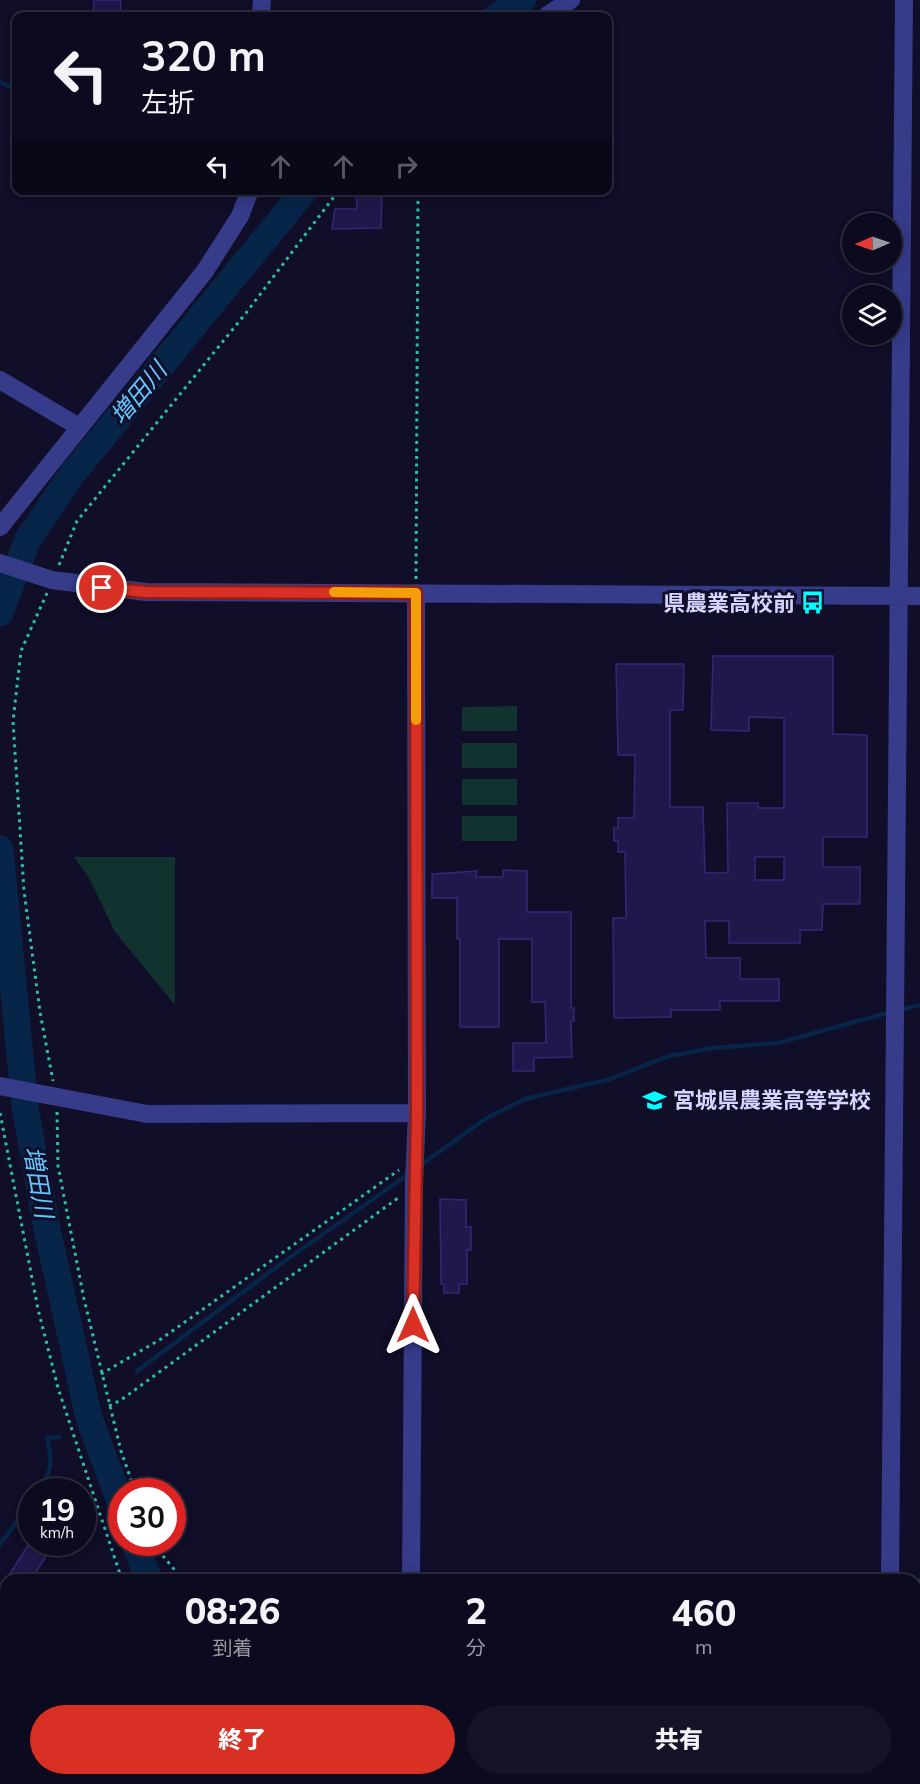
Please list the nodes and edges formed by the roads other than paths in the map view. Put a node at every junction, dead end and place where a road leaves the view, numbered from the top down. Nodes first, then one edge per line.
1 (571, 0) edge
2 (903, 0) edge
3 (552, 12) edge
4 (248, 195) edge
5 (0, 380) edge
6 (79, 427) junction
7 (0, 526) edge
8 (0, 563) edge
9 (416, 593) junction
10 (900, 596) junction
11 (920, 596) edge
12 (0, 1086) edge
13 (417, 1113) junction
14 (411, 1574) edge
15 (890, 1574) edge

1 - 3 street
2 - 10 street
4 - 6 street
5 - 6 street
6 - 7 street
8 - 9 street
9 - 10 street
9 - 13 street
10 - 11 street
10 - 15 street
12 - 13 street
13 - 14 street

